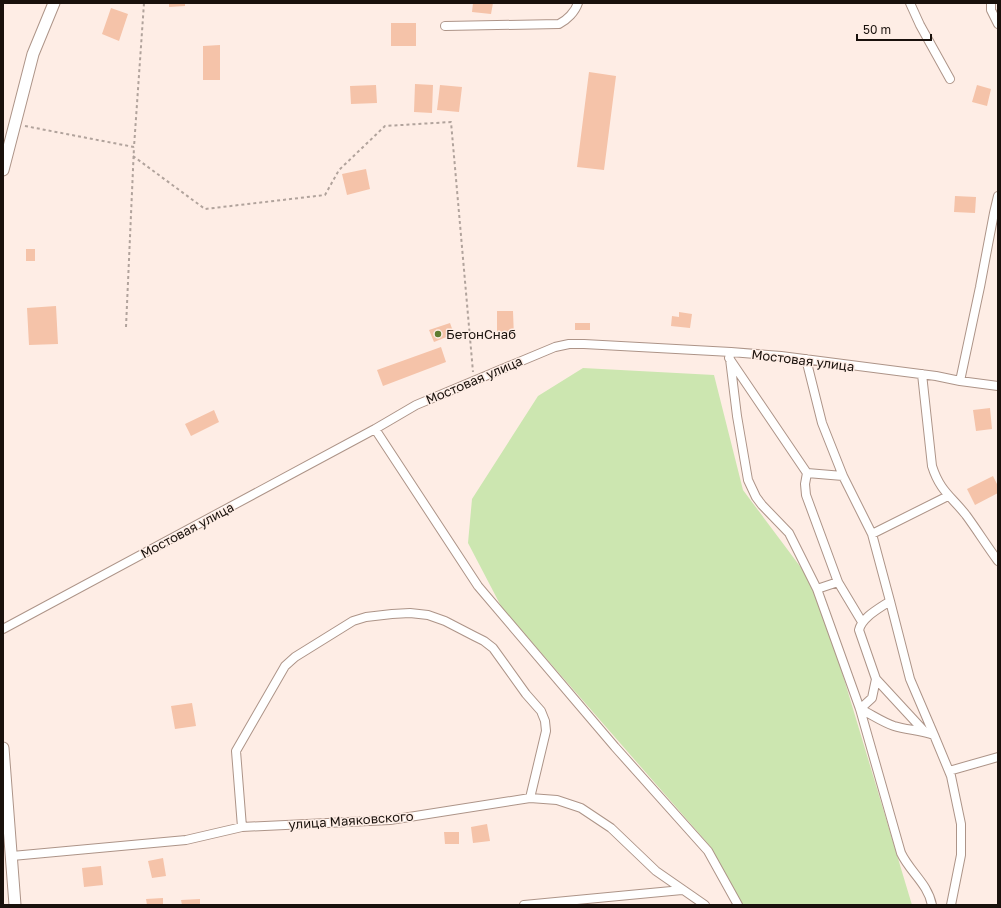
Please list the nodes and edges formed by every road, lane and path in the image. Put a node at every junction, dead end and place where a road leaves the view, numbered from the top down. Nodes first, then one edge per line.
1 (54, 3) edge
2 (144, 3) edge
3 (578, 3) edge
4 (910, 3) edge
5 (991, 3) edge
6 (998, 24) edge
7 (445, 26) dead end
8 (950, 79) dead end
9 (15, 124) junction
10 (134, 147) junction
11 (133, 156) junction
12 (3, 170) edge
13 (998, 196) edge
14 (126, 327) dead end
15 (730, 355) junction
16 (806, 360) junction
17 (922, 374) junction
18 (474, 381) junction
19 (960, 381) junction
20 (998, 386) edge
21 (375, 429) junction
22 (807, 473) junction
23 (843, 476) junction
24 (948, 496) junction
25 (872, 534) junction
26 (998, 561) edge
27 (838, 582) junction
28 (817, 589) junction
29 (890, 601) junction
30 (862, 622) junction
31 (3, 629) edge
32 (876, 679) junction
33 (860, 709) junction
34 (924, 731) junction
35 (934, 735) junction
36 (3, 748) edge
37 (998, 757) edge
38 (948, 771) junction
39 (530, 798) junction
40 (242, 827) junction
41 (7, 843) edge
42 (12, 856) junction
43 (682, 890) junction
44 (15, 905) edge
45 (524, 905) edge
46 (704, 905) edge
47 (738, 905) edge
48 (932, 905) edge
49 (951, 905) edge

1 - 9 main road
2 - 10 path
3 - 7 street
4 - 8 street
5 - 6 street
9 - 10 path
9 - 12 main road
10 - 11 path
11 - 14 path
11 - 18 path
13 - 19 street
15 - 16 street, Мостовая улица
15 - 18 street, Мостовая улица
15 - 22 street
15 - 28 street
16 - 17 street, Мостовая улица
16 - 23 street
17 - 19 street, Мостовая улица
17 - 24 street
18 - 21 street, Мостовая улица
19 - 20 street, Мостовая улица
21 - 31 street, Мостовая улица
21 - 47 street
22 - 23 street
22 - 27 street
23 - 25 street
24 - 25 street
24 - 26 street
25 - 29 street
27 - 28 street
27 - 30 street
28 - 33 street
29 - 30 street
29 - 35 street
30 - 32 street
32 - 33 street
32 - 34 street
33 - 34 street
33 - 48 street
34 - 35 street
35 - 38 street
36 - 41 main road
37 - 38 street
38 - 49 street
39 - 40 street, улица Маяковского
39 - 40 street
39 - 43 street, улица Маяковского
40 - 42 street, улица Маяковского
41 - 42 main road
42 - 44 main road
43 - 45 street
43 - 46 street, улица Маяковского

